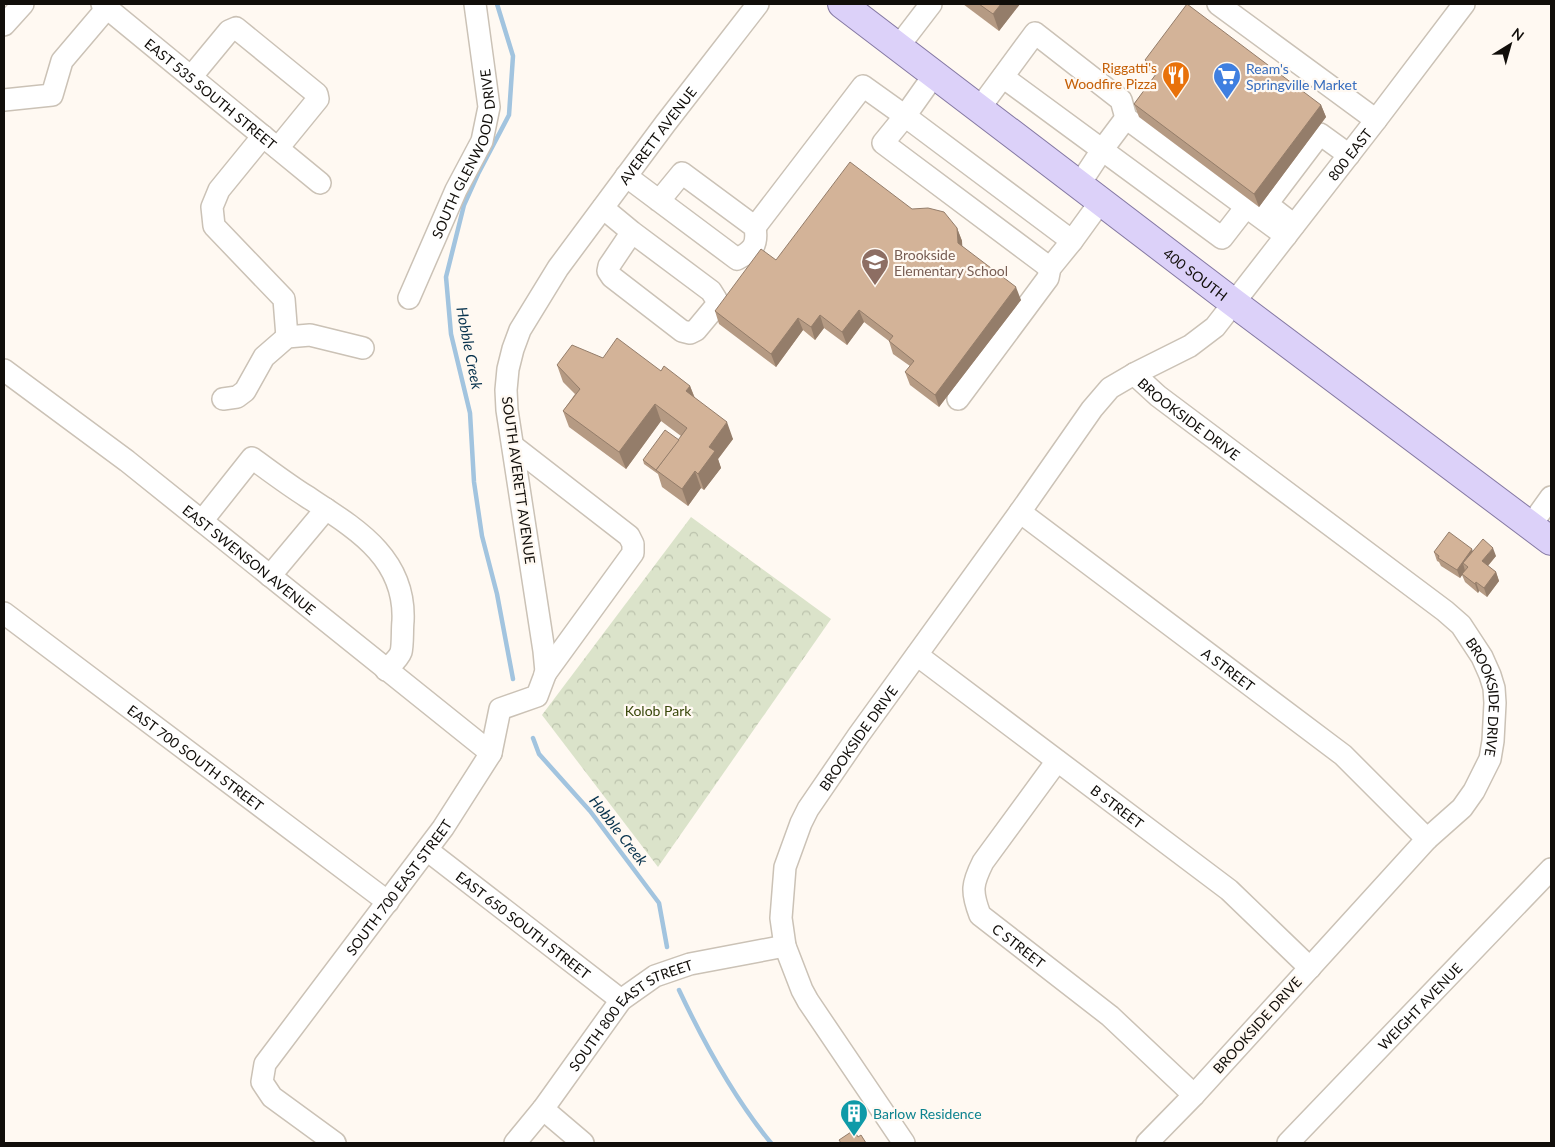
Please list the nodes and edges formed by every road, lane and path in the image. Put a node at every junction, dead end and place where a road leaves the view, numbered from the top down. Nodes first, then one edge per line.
1 (23, 4) edge
2 (475, 4) edge
3 (758, 4) edge
4 (842, 4) edge
5 (932, 4) edge
6 (1218, 4) edge
7 (1464, 4) edge
8 (104, 6) edge
9 (4, 25) edge
10 (898, 47) junction
11 (934, 75) junction
12 (191, 77) junction
13 (1003, 77) junction
14 (4, 100) edge
15 (979, 109) junction
16 (905, 116) junction
17 (1126, 118) junction
18 (1376, 120) junction
19 (270, 142) junction
20 (1102, 150) junction
21 (1348, 155) junction
22 (626, 176) junction
23 (320, 183) dead end
24 (1079, 185) junction
25 (659, 201) junction
26 (1101, 201) junction
27 (1246, 207) junction
28 (603, 208) junction
29 (755, 227) junction
30 (1290, 231) junction
31 (632, 232) junction
32 (1072, 241) junction
33 (558, 268) joint
34 (1050, 268) junction
35 (409, 298) dead end
36 (1234, 303) junction
37 (287, 337) junction
38 (363, 348) dead end
39 (4, 370) edge
40 (1134, 374) junction
41 (223, 399) dead end
42 (958, 399) dead end
43 (513, 446) junction
44 (1551, 497) edge
45 (326, 508) junction
46 (1020, 512) junction
47 (202, 521) junction
48 (1541, 533) edge
49 (270, 576) junction
50 (4, 613) edge
51 (917, 655) junction
52 (386, 670) junction
53 (546, 674) junction
54 (532, 698) joint
55 (490, 754) junction
56 (1057, 760) junction
57 (1428, 839) junction
58 (427, 850) junction
59 (1551, 869) edge
60 (388, 902) junction
61 (785, 946) junction
62 (1310, 968) junction
63 (621, 1000) junction
64 (1194, 1094) junction
65 (543, 1109) junction
66 (335, 1143) edge
67 (515, 1143) edge
68 (583, 1143) edge
69 (904, 1143) edge
70 (1147, 1143) edge
71 (1288, 1143) edge

1 - 9 street
2 - 35 street, SOUTH GLENWOOD DRIVE
3 - 22 street, AVERETT AVENUE
4 - 10 main road, 400 SOUTH
5 - 10 street
6 - 18 street
7 - 18 street, 800 EAST
8 - 12 street, EAST 535 SOUTH STREET
8 - 14 street
10 - 11 main road, 400 SOUTH
11 - 15 main road, 400 SOUTH
11 - 16 street
12 - 19 street, EAST 535 SOUTH STREET
12 - 19 street
13 - 15 street
13 - 17 street
13 - 20 street
15 - 24 main road, 400 SOUTH
16 - 29 street
16 - 32 street
16 - 34 street
17 - 20 street
17 - 27 street
18 - 21 street, 800 EAST
19 - 23 street, EAST 535 SOUTH STREET
19 - 37 street
20 - 24 street
20 - 27 street
21 - 30 street, 800 EAST
21 - 30 street
22 - 25 street
22 - 28 street, AVERETT AVENUE
24 - 26 main road, 400 SOUTH
25 - 29 street
25 - 29 street
26 - 32 street
26 - 36 main road, 400 SOUTH
27 - 30 street
28 - 31 street
28 - 33 street, AVERETT AVENUE
30 - 36 street, 800 EAST
31 - 31 street
32 - 34 street
33 - 43 street, SOUTH AVERETT AVENUE
34 - 42 street
36 - 40 street, BROOKSIDE DRIVE
36 - 48 main road, 400 SOUTH
37 - 38 street
37 - 41 street
39 - 47 street, EAST SWENSON AVENUE
40 - 46 street, BROOKSIDE DRIVE
40 - 57 street, BROOKSIDE DRIVE
43 - 53 street, SOUTH AVERETT AVENUE
43 - 53 street
44 - 48 street
45 - 47 street
45 - 49 street
45 - 52 street
46 - 51 street, BROOKSIDE DRIVE
46 - 57 street, A STREET
47 - 49 street, EAST SWENSON AVENUE
49 - 52 street, EAST SWENSON AVENUE
50 - 60 street, EAST 700 SOUTH STREET
51 - 56 street, B STREET
51 - 61 street, BROOKSIDE DRIVE
52 - 55 street, EAST SWENSON AVENUE
53 - 54 street, SOUTH AVERETT AVENUE
54 - 55 street, SOUTH 700 EAST STREET
55 - 58 street, SOUTH 700 EAST STREET
56 - 62 street, B STREET
56 - 64 street, C STREET
57 - 62 street, BROOKSIDE DRIVE
58 - 60 street, SOUTH 700 EAST STREET
58 - 63 street, EAST 650 SOUTH STREET
59 - 71 street, WEIGHT AVENUE
60 - 66 street, SOUTH 700 EAST STREET
61 - 63 street, SOUTH 800 EAST STREET
61 - 69 street, BROOKSIDE DRIVE
62 - 64 street, BROOKSIDE DRIVE
63 - 65 street, SOUTH 800 EAST STREET
64 - 70 street, BROOKSIDE DRIVE
65 - 67 street, SOUTH 800 EAST STREET
65 - 68 street

